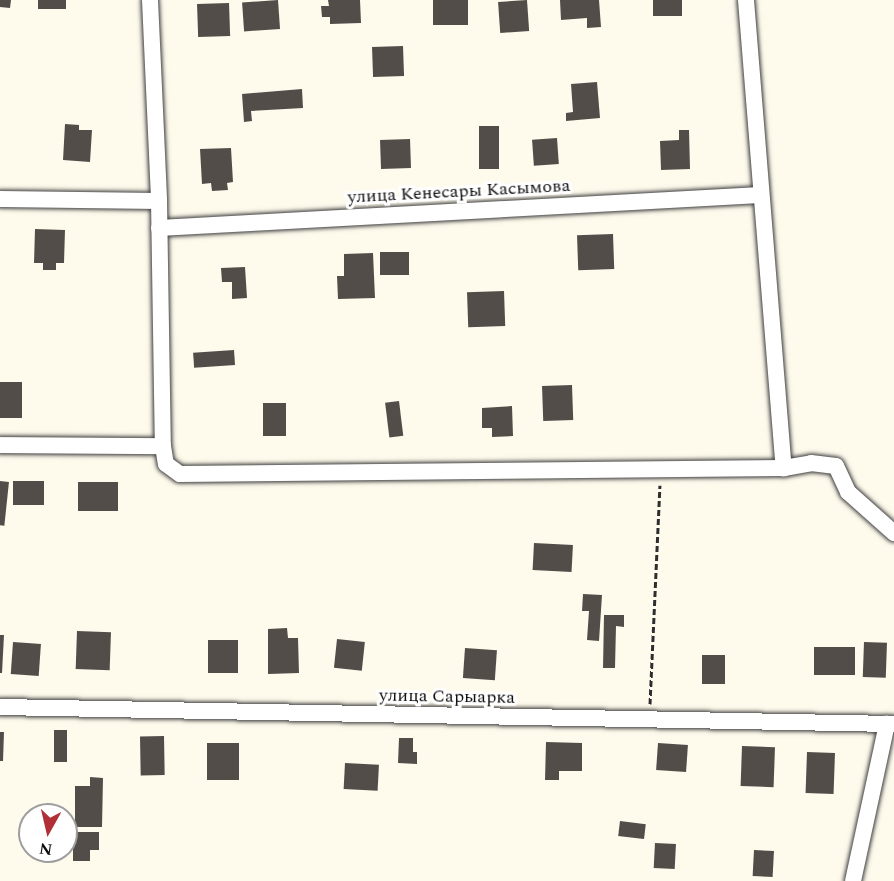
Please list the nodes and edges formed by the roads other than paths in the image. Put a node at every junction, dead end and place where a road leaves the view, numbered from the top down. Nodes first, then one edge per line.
1 (150, 0) edge
2 (746, 0) edge
3 (760, 195) junction
4 (0, 199) edge
5 (159, 201) junction
6 (159, 228) junction
7 (0, 445) edge
8 (162, 446) junction
9 (784, 468) junction
10 (894, 533) edge
11 (0, 707) edge
12 (890, 724) edge
13 (853, 881) edge

1 - 5 street
2 - 3 street
3 - 6 street, улица Кенесары Касымова
3 - 9 street
4 - 5 street
5 - 6 street
6 - 8 street
7 - 8 street
8 - 9 street
9 - 10 street
11 - 12 street, улица Сарыарка
12 - 13 street

